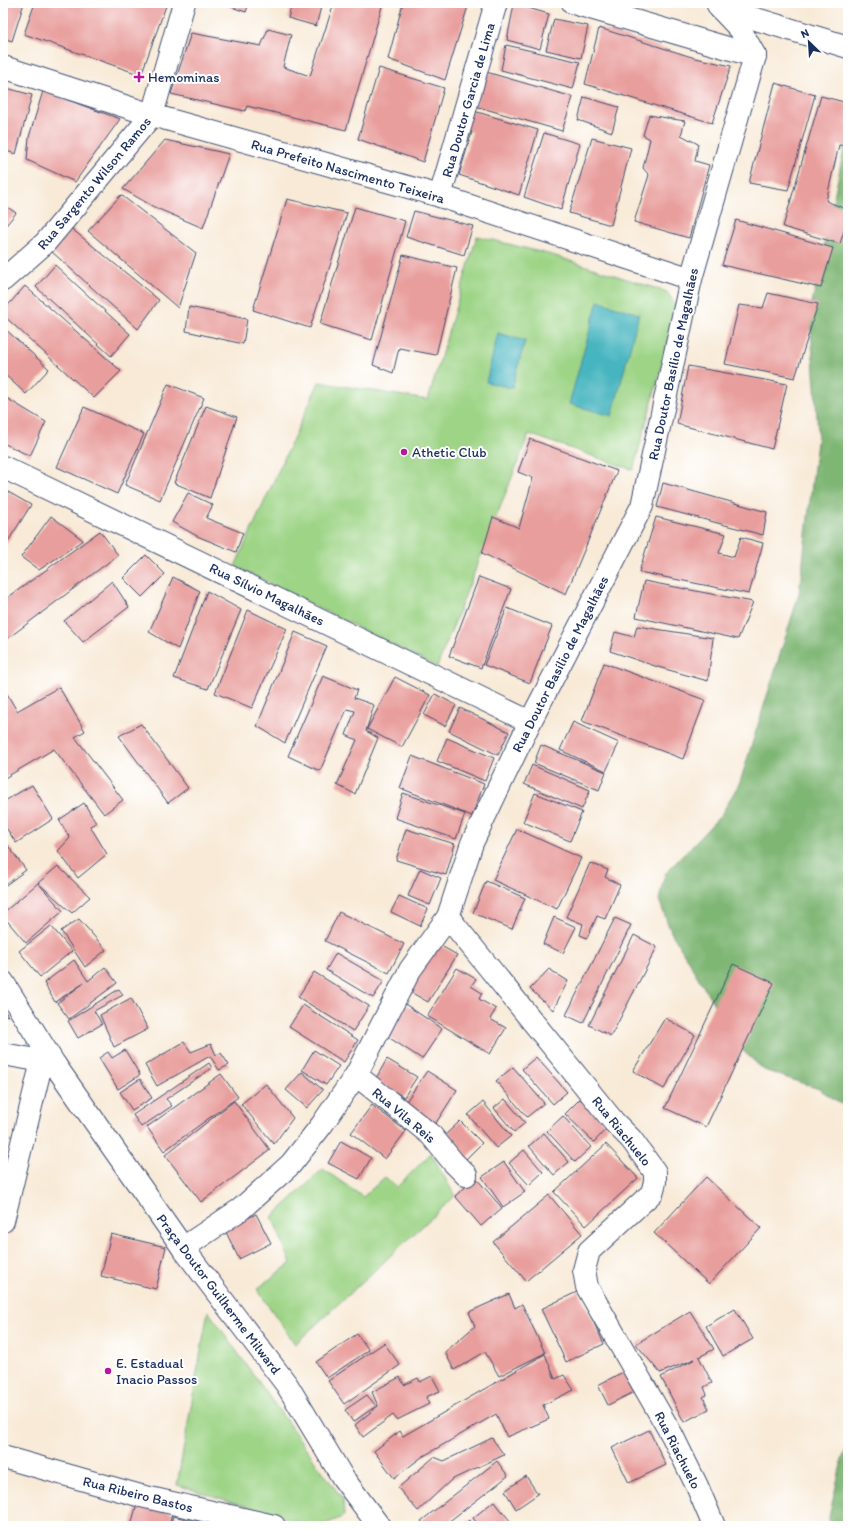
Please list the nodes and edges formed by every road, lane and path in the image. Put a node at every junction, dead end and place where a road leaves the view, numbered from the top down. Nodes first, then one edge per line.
1 (184, 3) edge
2 (496, 3) edge
3 (573, 3) edge
4 (718, 6) edge
5 (848, 47) edge
6 (755, 56) junction
7 (3, 67) edge
8 (152, 115) junction
9 (440, 196) junction
10 (691, 279) junction
11 (3, 280) edge
12 (3, 467) edge
13 (530, 722) junction
14 (448, 917) junction
15 (3, 982) edge
16 (3, 1054) edge
17 (49, 1063) junction
18 (356, 1075) junction
19 (466, 1175) dead end
20 (3, 1221) edge
21 (183, 1248) junction
22 (3, 1457) edge
23 (274, 1526) edge
24 (379, 1526) edge
25 (714, 1526) edge

1 - 8 street, Rua Sargento Wilson Ramos
2 - 9 street, Rua Doutor Garcia de Lima
3 - 6 street
4 - 5 street
4 - 6 street
6 - 10 street, Rua Doutor Basílio de Magalhães
7 - 8 street, Rua Prefeito Nascimento Teixeira
8 - 9 street, Rua Prefeito Nascimento Teixeira
8 - 11 street, Rua Sargento Wilson Ramos
9 - 10 street, Rua Prefeito Nascimento Teixeira
10 - 13 street, Rua Doutor Basílio de Magalhães
12 - 13 street, Rua Sílvio Magalhães
13 - 14 street, Rua Doutor Basílio de Magalhães
14 - 18 street, Rua Doutor Basílio de Magalhães
14 - 25 street, Rua Riachuelo
15 - 17 street, Praça Doutor Guilherme Milward
16 - 17 street
17 - 20 street
17 - 21 street, Praça Doutor Guilherme Milward
18 - 19 street, Rua Vila Reis
18 - 21 street, Rua Doutor Basílio de Magalhães
21 - 24 street, Praça Doutor Guilherme Milward
22 - 23 street, Rua Ribeiro Bastos

